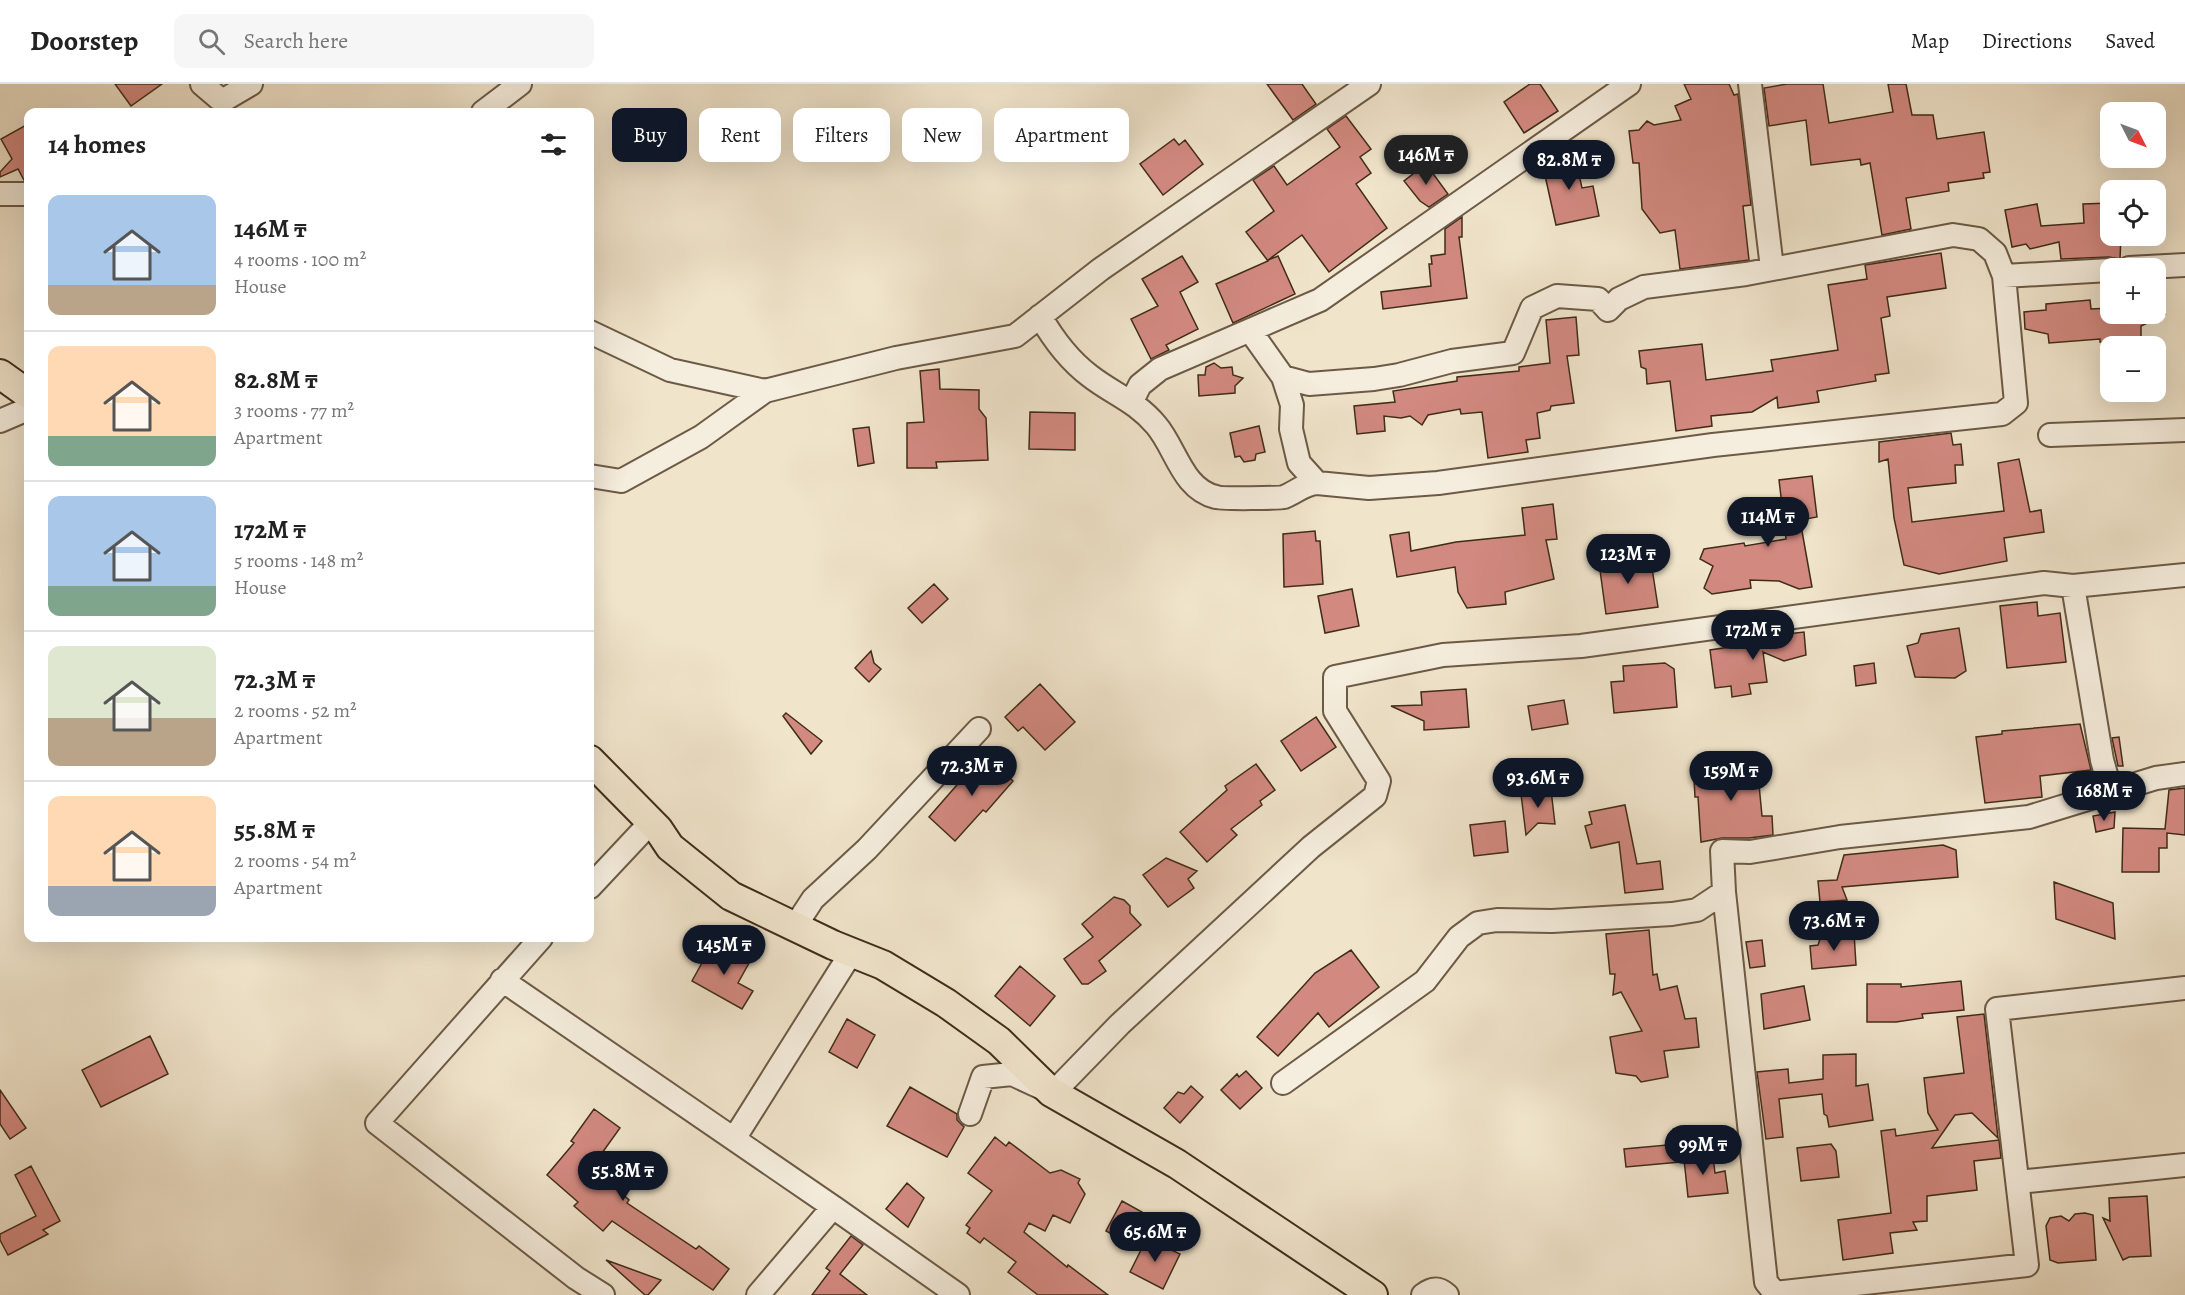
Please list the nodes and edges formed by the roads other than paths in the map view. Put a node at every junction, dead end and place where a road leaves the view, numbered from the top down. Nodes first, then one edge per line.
1 (202, 84) edge
2 (251, 84) edge
3 (520, 84) edge
4 (1369, 84) edge
5 (1629, 84) edge
6 (1750, 84) edge
7 (229, 107) edge
8 (488, 108) edge
9 (0, 194) edge
10 (24, 194) edge
11 (2185, 265) edge
12 (2166, 266) edge
13 (1772, 268) junction
14 (2100, 271) edge
15 (2004, 276) junction
16 (1040, 316) junction
17 (1251, 332) junction
18 (594, 334) edge
19 (0, 374) edge
20 (1283, 377) junction
21 (24, 391) edge
22 (765, 391) junction
23 (1132, 401) junction
24 (24, 411) edge
25 (0, 421) edge
26 (2185, 430) edge
27 (2050, 435) dead end
28 (594, 477) edge
29 (1317, 483) junction
30 (2185, 575) edge
31 (2073, 586) junction
32 (979, 729) dead end
33 (594, 764) edge
34 (2185, 774) edge
35 (2111, 792) junction
36 (651, 822) junction
37 (594, 883) edge
38 (1724, 892) junction
39 (794, 928) junction
40 (538, 942) edge
41 (851, 952) junction
42 (501, 980) junction
43 (2185, 988) edge
44 (1283, 1083) dead end
45 (1053, 1094) junction
46 (970, 1114) dead end
47 (734, 1139) junction
48 (2185, 1165) edge
49 (2018, 1182) junction
50 (833, 1207) junction
51 (603, 1295) edge
52 (758, 1295) edge
53 (958, 1295) edge
54 (1373, 1295) edge
55 (1423, 1295) edge
56 (1447, 1295) edge

1 - 7 street
2 - 7 street
3 - 8 street
4 - 16 street
5 - 17 street
6 - 13 street
9 - 10 street
11 - 12 street
13 - 15 street
13 - 20 street
14 - 15 street
15 - 29 street
16 - 22 street
16 - 23 street
17 - 20 street
17 - 23 street
18 - 22 street
19 - 21 main road
20 - 29 street
22 - 28 street
23 - 29 street
24 - 25 street
26 - 27 street
30 - 31 street
31 - 35 street
31 - 45 street
32 - 39 street
33 - 36 main road
34 - 35 street
35 - 38 street
36 - 37 street
36 - 39 main road
38 - 44 street
38 - 49 street
39 - 41 main road
40 - 42 street
41 - 45 main road
41 - 47 street
42 - 47 street
42 - 51 street
43 - 49 street
45 - 46 street
45 - 54 main road
47 - 50 street
48 - 49 street
50 - 52 street
50 - 53 street
55 - 56 street

